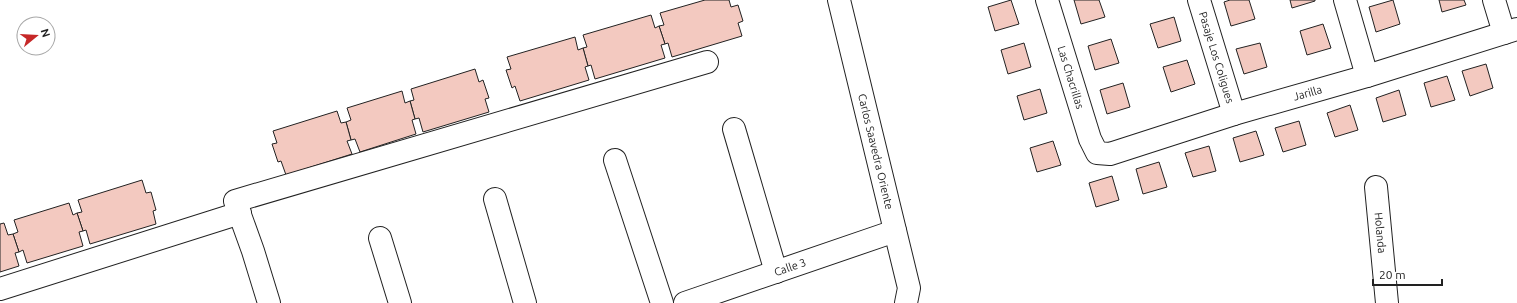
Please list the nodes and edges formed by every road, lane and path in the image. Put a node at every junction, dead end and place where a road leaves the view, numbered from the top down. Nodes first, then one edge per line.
1 (839, 0) edge
2 (1048, 0) edge
3 (1199, 0) edge
4 (1345, 0) edge
5 (1494, 0) edge
6 (1511, 31) edge
7 (707, 62) dead end
8 (1367, 76) junction
9 (1234, 114) junction
10 (734, 129) dead end
11 (1098, 152) joint
12 (614, 160) dead end
13 (1376, 187) dead end
14 (495, 199) dead end
15 (240, 214) junction
16 (895, 231) junction
17 (380, 238) dead end
18 (776, 272) junction
19 (0, 289) edge
20 (270, 303) edge
21 (400, 303) edge
22 (525, 303) edge
23 (662, 303) edge
24 (685, 303) edge
25 (906, 303) edge
26 (1387, 303) edge

1 - 16 street, Carlos Saavedra Oriente
2 - 11 street, Las Chacrillas
3 - 9 street, Pasaje Los Coligues
4 - 8 street
5 - 6 street
6 - 8 street, Jarilla
7 - 15 street
8 - 9 street, Jarilla
9 - 11 street, Jarilla
10 - 18 street
12 - 23 street
13 - 26 street, Holanda
14 - 22 street
15 - 19 street
15 - 20 street
16 - 18 street, Calle 3
16 - 25 street, Carlos Saavedra Oriente
17 - 21 street
18 - 24 street, Calle 3

